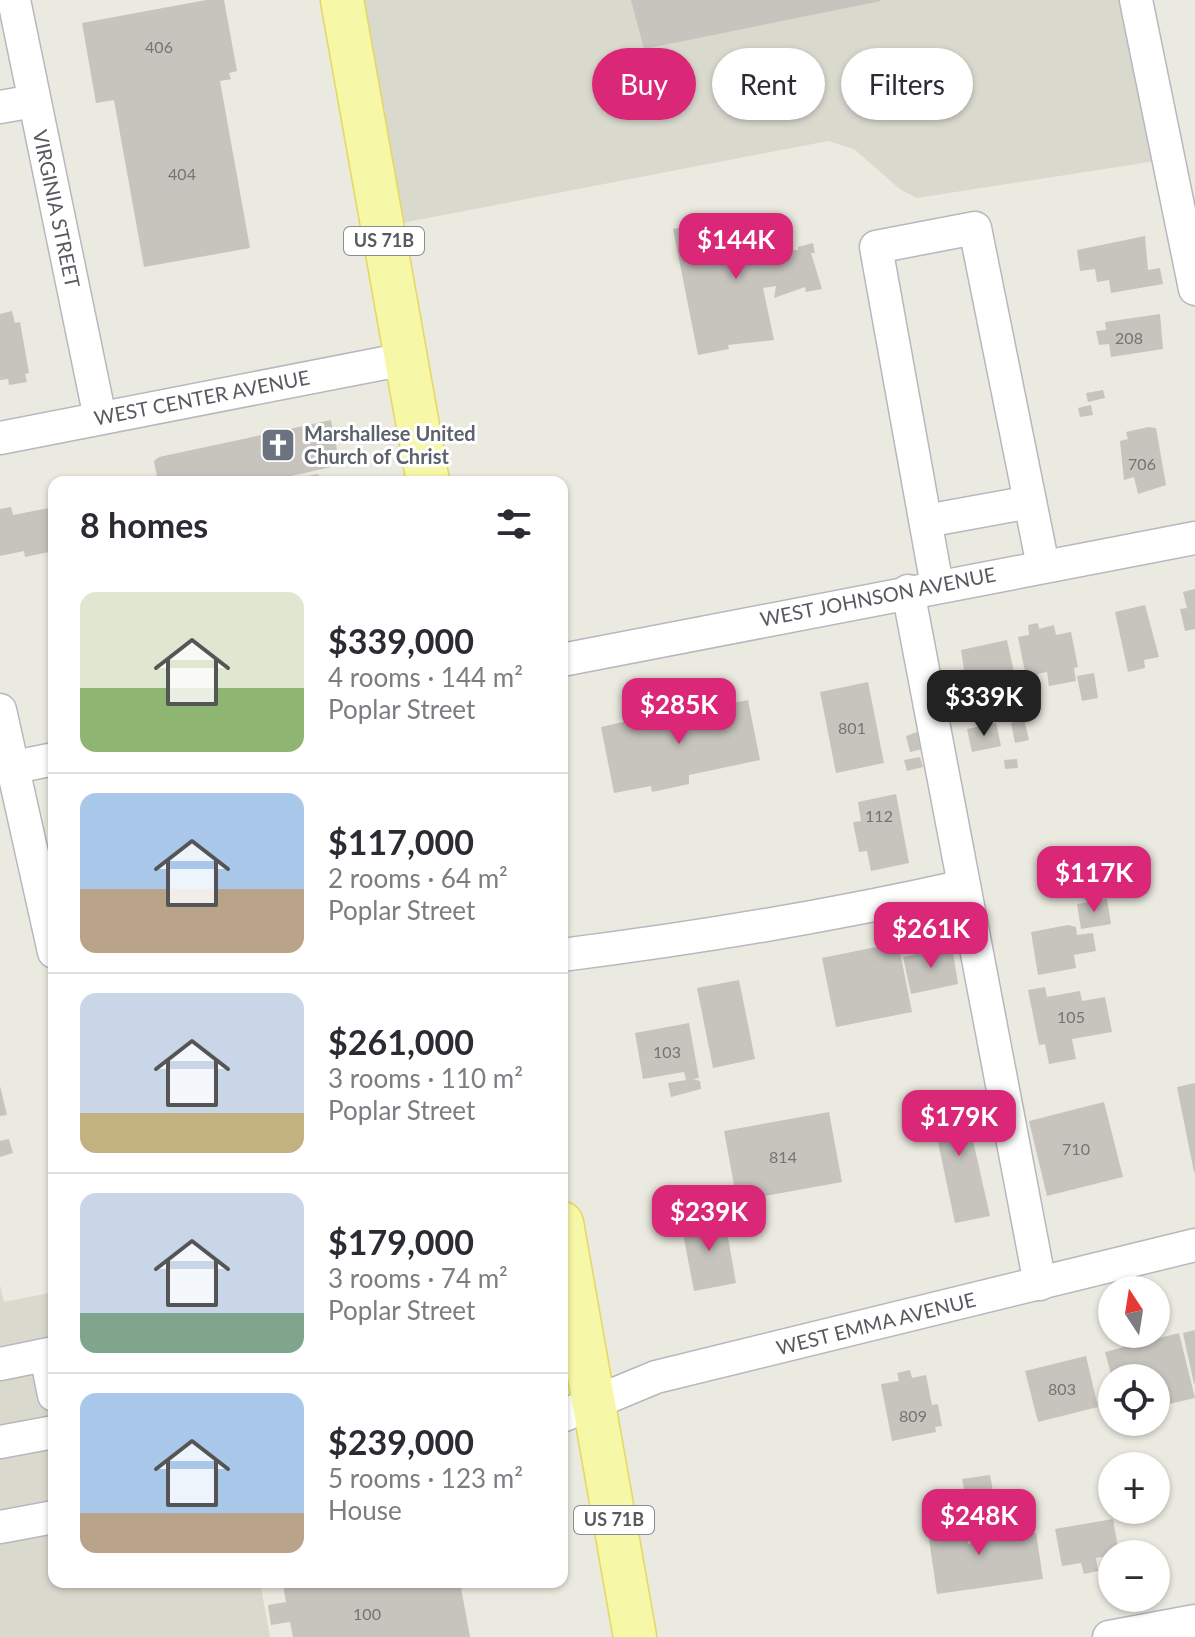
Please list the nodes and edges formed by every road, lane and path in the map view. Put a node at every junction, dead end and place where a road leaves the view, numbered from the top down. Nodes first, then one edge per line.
1 (14, 0) edge
2 (342, 0) edge
3 (1136, 0) edge
4 (34, 101) junction
5 (0, 107) edge
6 (1186, 192) edge
7 (1195, 289) edge
8 (405, 359) junction
9 (100, 418) junction
10 (0, 438) edge
11 (427, 476) edge
12 (1030, 502) junction
13 (926, 521) junction
14 (1195, 538) edge
15 (1043, 566) junction
16 (923, 588) junction
17 (568, 659) edge
18 (0, 710) edge
19 (48, 760) edge
20 (15, 767) junction
21 (964, 886) junction
22 (48, 924) edge
23 (568, 954) edge
24 (1195, 1245) edge
25 (1040, 1284) junction
26 (568, 1293) edge
27 (48, 1354) edge
28 (0, 1364) edge
29 (578, 1409) edge
30 (48, 1433) edge
31 (0, 1442) edge
32 (48, 1518) edge
33 (0, 1527) edge
34 (1195, 1621) edge
35 (635, 1637) edge
36 (1109, 1637) edge

1 - 4 street, VIRGINIA STREET
2 - 8 main road, US 71B
3 - 6 street
4 - 5 street
4 - 9 street, VIRGINIA STREET
6 - 7 street
8 - 9 street, WEST CENTER AVENUE
8 - 11 main road, US 71B
9 - 10 street, WEST CENTER AVENUE
12 - 13 street
12 - 13 street
12 - 15 street
13 - 16 street
14 - 15 street, WEST JOHNSON AVENUE
15 - 16 street, WEST JOHNSON AVENUE
16 - 17 street, WEST JOHNSON AVENUE
16 - 21 street
18 - 20 street
19 - 20 street
20 - 22 street
21 - 23 street
21 - 25 street
24 - 25 street, WEST EMMA AVENUE
25 - 29 street, WEST EMMA AVENUE
26 - 29 main road, US 71B
27 - 28 street
29 - 35 main road, US 71B
30 - 31 street
32 - 33 street
34 - 36 street

